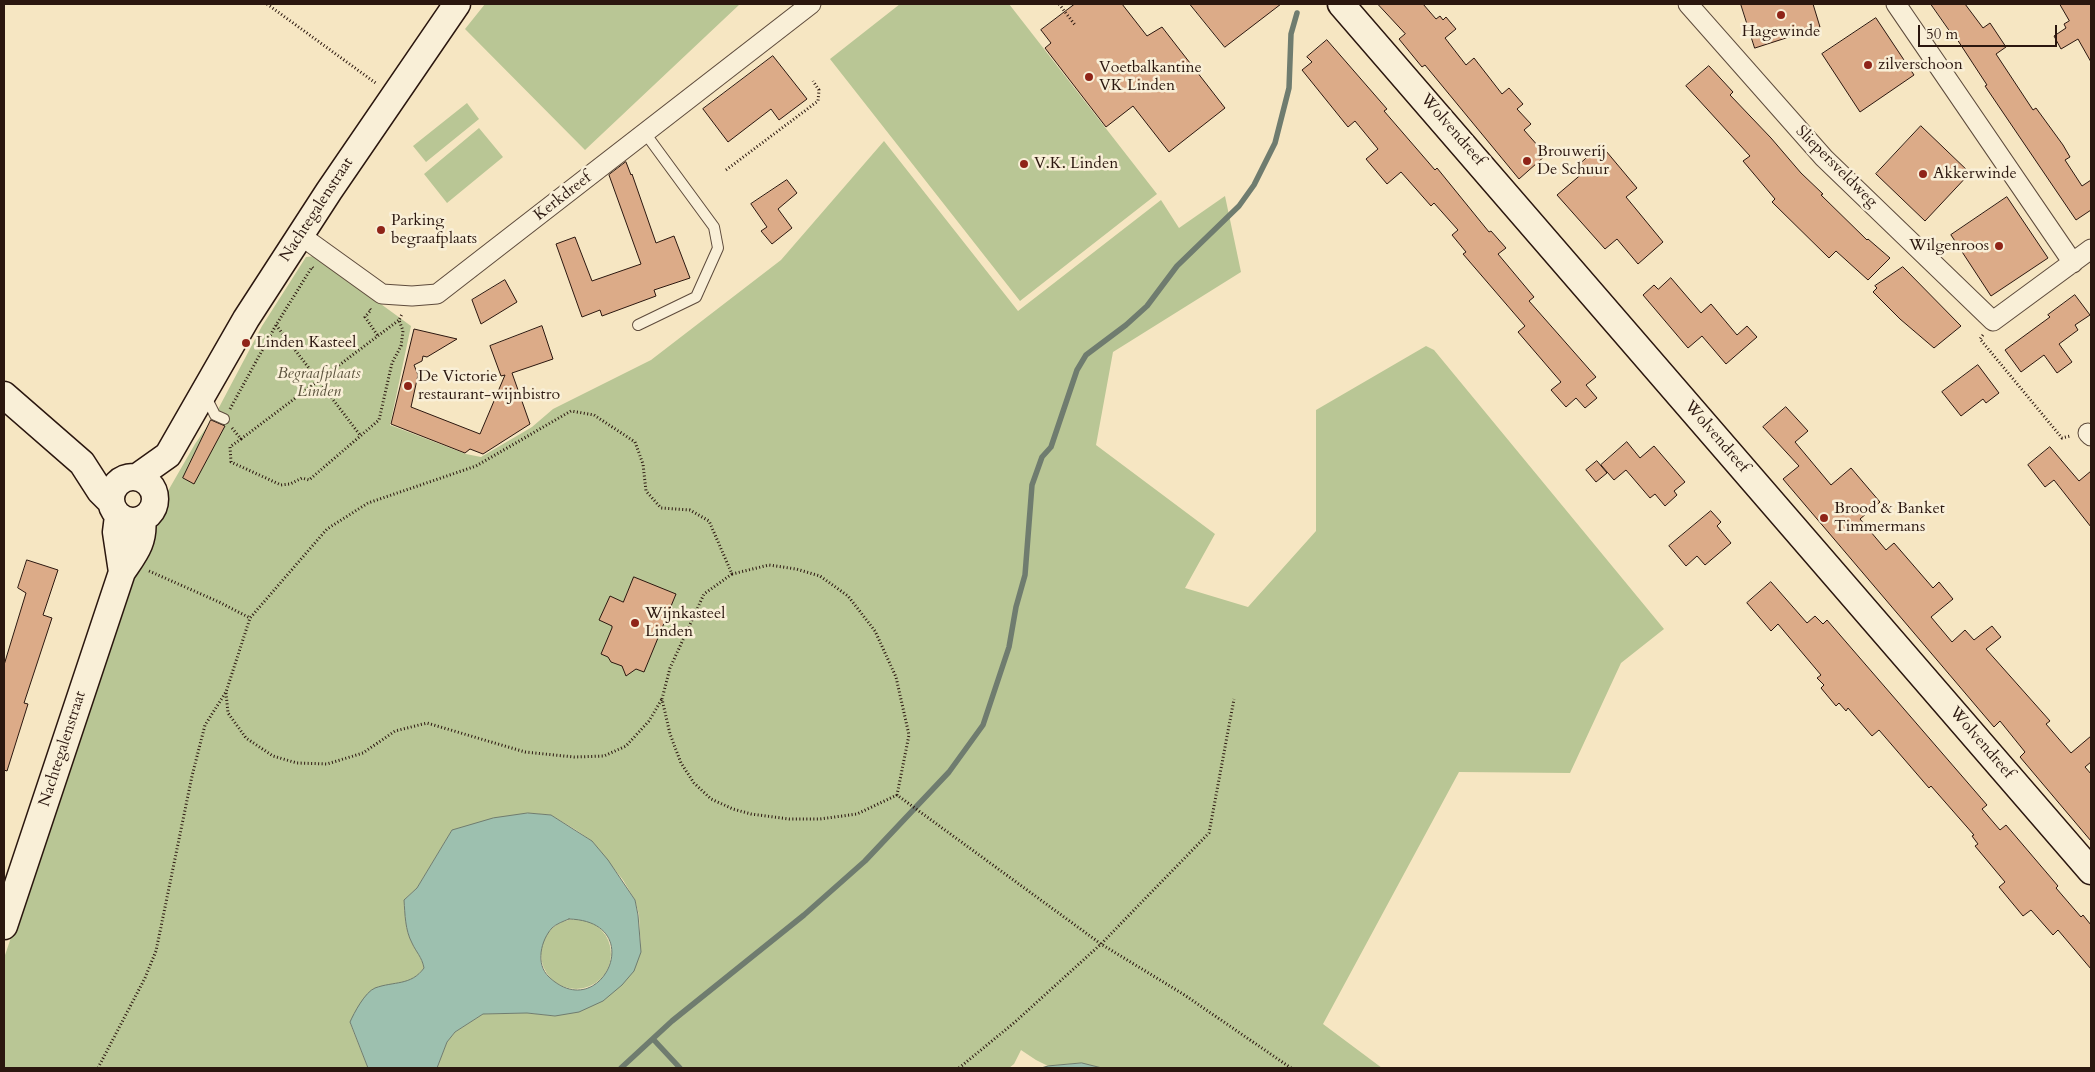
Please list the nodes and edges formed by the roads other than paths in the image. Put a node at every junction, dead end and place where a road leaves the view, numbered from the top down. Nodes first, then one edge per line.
1 (457, 4) edge
2 (811, 4) edge
3 (1341, 4) edge
4 (1688, 4) edge
5 (1896, 4) edge
6 (645, 133) junction
7 (300, 235) junction
8 (2091, 249) edge
9 (2073, 263) junction
10 (638, 325) dead end
11 (204, 392) junction
12 (4, 395) edge
13 (224, 419) road end
14 (82, 463) junction
15 (139, 482) junction
16 (124, 512) junction
17 (2091, 871) edge
18 (4, 926) edge

1 - 7 street, Nachtegalenstraat
2 - 6 street, Kerkdreef
3 - 17 street, Wolvendreef
4 - 9 street, Sliepersveldweg
5 - 9 street
6 - 7 street, Kerkdreef
6 - 10 lane
7 - 11 street, Nachtegalenstraat
8 - 9 street
11 - 13 lane
11 - 15 street, Nachtegalenstraat
12 - 14 street
14 - 15 street
14 - 16 street
15 - 16 street, Nachtegalenstraat
15 - 16 street, Nachtegalenstraat
16 - 18 street, Nachtegalenstraat

